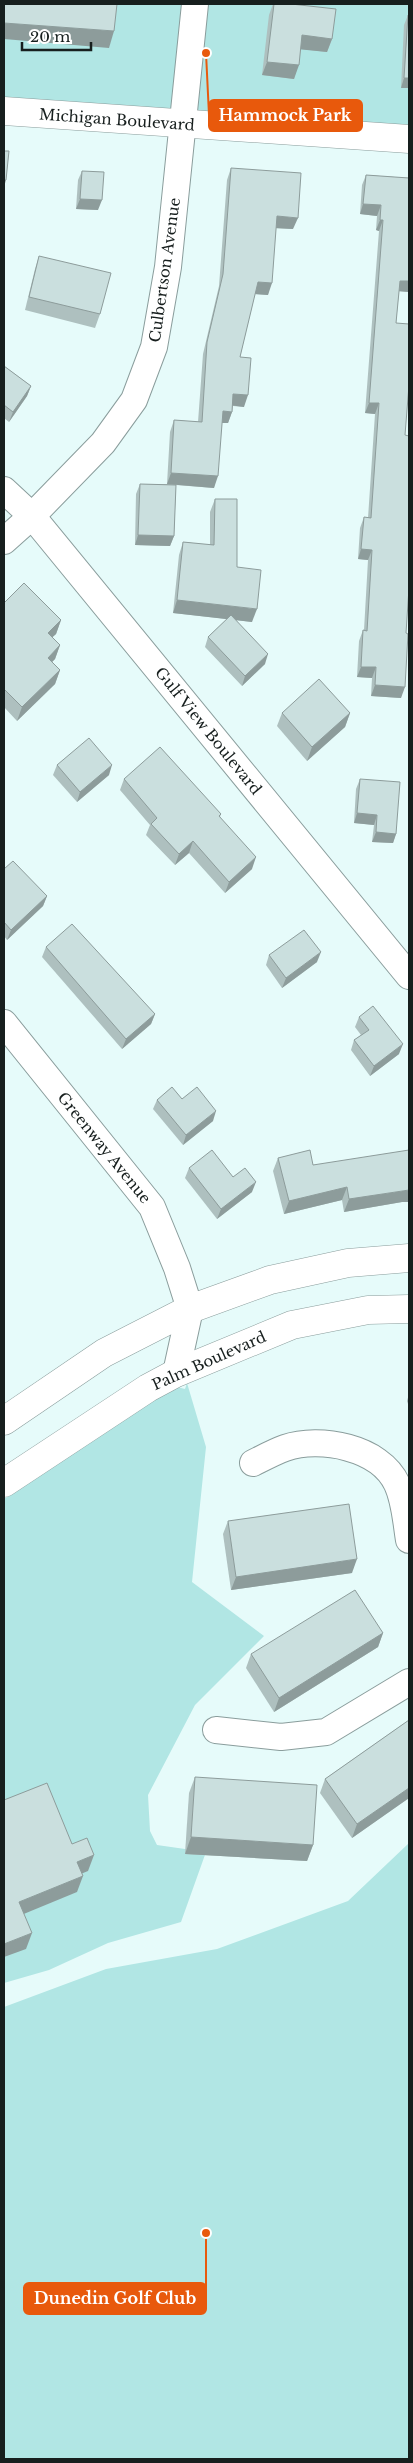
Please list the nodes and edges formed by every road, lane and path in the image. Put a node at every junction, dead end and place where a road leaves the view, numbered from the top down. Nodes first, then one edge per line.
1 (195, 4) edge
2 (4, 111) edge
3 (184, 125) junction
4 (409, 139) edge
5 (4, 490) edge
6 (32, 516) junction
7 (4, 541) edge
8 (409, 976) edge
9 (4, 1023) edge
10 (409, 1258) edge
11 (190, 1309) junction
12 (409, 1309) edge
13 (176, 1374) junction
14 (4, 1421) edge
15 (253, 1463) dead end
16 (4, 1483) edge
17 (409, 1540) edge
18 (409, 1682) edge
19 (216, 1730) dead end

1 - 3 street, Culbertson Avenue
2 - 3 street, Michigan Boulevard
3 - 4 street, Michigan Boulevard
3 - 6 street, Culbertson Avenue
5 - 6 street, Gulf View Boulevard
6 - 7 street, Culbertson Avenue
6 - 8 street, Gulf View Boulevard
9 - 11 street, Greenway Avenue
10 - 11 street
11 - 13 street, Greenway Avenue
11 - 14 street
12 - 13 street, Palm Boulevard
13 - 16 street, Palm Boulevard
15 - 17 street
18 - 19 street

